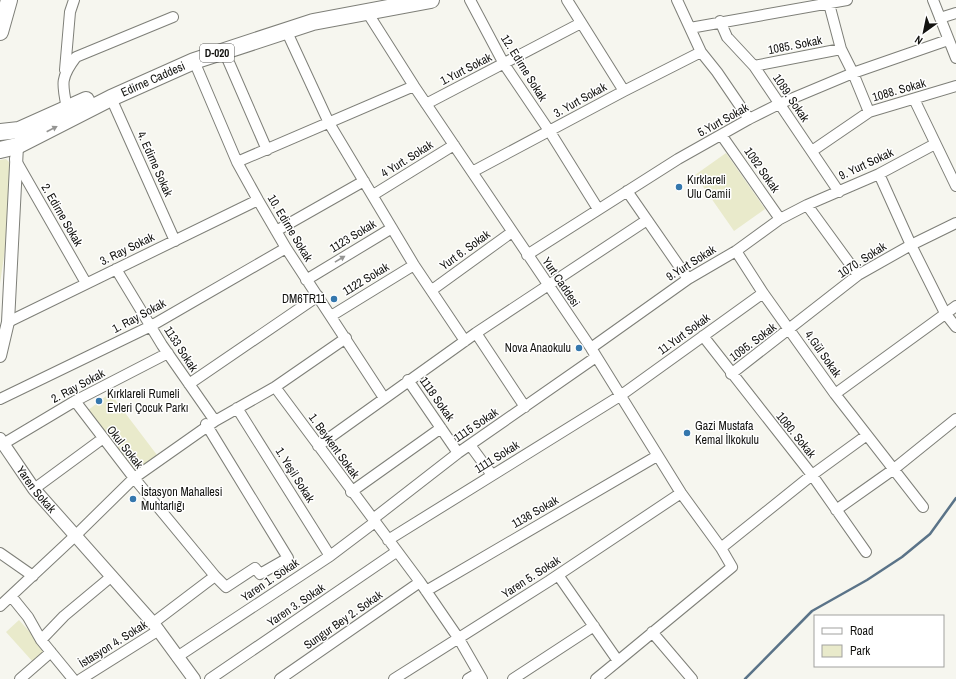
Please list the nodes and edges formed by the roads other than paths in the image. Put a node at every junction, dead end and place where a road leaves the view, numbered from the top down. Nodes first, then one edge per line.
1 (9, 0) edge
2 (74, 0) edge
3 (430, 0) edge
4 (470, 0) edge
5 (567, 0) edge
6 (677, 0) edge
7 (847, 0) edge
8 (933, 0) edge
9 (828, 2) edge
10 (366, 6) edge
11 (956, 13) edge
12 (173, 17) dead end
13 (940, 18) junction
14 (720, 22) junction
15 (581, 23) junction
16 (690, 28) junction
17 (286, 30) junction
18 (0, 32) edge
19 (948, 40) junction
20 (841, 50) junction
21 (224, 51) junction
22 (701, 52) junction
23 (956, 58) edge
24 (194, 61) junction
25 (504, 64) junction
26 (754, 66) junction
27 (65, 70) junction
28 (853, 73) junction
29 (414, 86) junction
30 (956, 86) edge
31 (624, 90) junction
32 (111, 98) junction
33 (914, 99) junction
34 (426, 104) junction
35 (779, 104) junction
36 (67, 108) junction
37 (868, 112) junction
38 (749, 119) junction
39 (329, 123) junction
40 (0, 132) edge
41 (550, 132) junction
42 (722, 136) junction
43 (935, 144) junction
44 (454, 145) junction
45 (0, 150) edge
46 (266, 150) junction
47 (812, 151) junction
48 (16, 153) junction
49 (237, 162) junction
50 (472, 172) junction
51 (879, 174) junction
52 (364, 181) junction
53 (956, 186) edge
54 (627, 191) junction
55 (839, 192) junction
56 (374, 195) junction
57 (258, 200) junction
58 (807, 205) junction
59 (598, 209) junction
60 (647, 220) junction
61 (780, 220) junction
62 (956, 223) edge
63 (392, 228) junction
64 (276, 231) junction
65 (512, 232) junction
66 (175, 241) junction
67 (911, 245) junction
68 (286, 248) junction
69 (736, 251) junction
70 (527, 255) junction
71 (414, 265) junction
72 (116, 269) junction
73 (858, 275) junction
74 (688, 279) junction
75 (306, 280) junction
76 (86, 283) junction
77 (548, 286) junction
78 (432, 290) junction
79 (763, 293) junction
80 (318, 296) junction
81 (956, 306) edge
82 (945, 313) junction
83 (331, 316) junction
84 (8, 322) junction
85 (151, 326) junction
86 (956, 327) edge
87 (790, 330) junction
88 (476, 333) junction
89 (702, 336) junction
90 (346, 338) junction
91 (465, 341) junction
92 (591, 348) junction
93 (168, 354) junction
94 (0, 356) edge
95 (596, 357) junction
96 (731, 374) junction
97 (408, 380) junction
98 (188, 384) junction
99 (275, 387) junction
100 (835, 394) junction
101 (620, 396) junction
102 (384, 398) junction
103 (0, 400) edge
104 (75, 401) junction
105 (525, 407) junction
106 (237, 408) junction
107 (956, 419) edge
108 (209, 424) junction
109 (441, 428) junction
110 (867, 435) junction
111 (102, 439) junction
112 (2, 442) edge
113 (470, 444) junction
114 (318, 446) junction
115 (458, 453) junction
116 (657, 456) junction
117 (894, 469) junction
118 (492, 475) junction
119 (812, 475) junction
120 (134, 478) junction
121 (34, 489) junction
122 (351, 492) junction
123 (681, 494) junction
124 (923, 507) dead end
125 (836, 510) junction
126 (374, 520) junction
127 (76, 536) junction
128 (388, 540) junction
129 (721, 548) junction
130 (396, 552) junction
131 (866, 552) dead end
132 (0, 553) edge
133 (330, 556) junction
134 (558, 575) junction
135 (33, 576) junction
136 (112, 576) junction
137 (215, 576) junction
138 (420, 582) junction
139 (426, 591) junction
140 (11, 596) junction
141 (0, 606) edge
142 (156, 626) junction
143 (594, 626) junction
144 (652, 632) junction
145 (459, 639) junction
146 (41, 640) junction
147 (51, 652) junction
148 (177, 657) junction
149 (618, 661) junction
150 (480, 676) edge
151 (192, 678) edge
152 (20, 679) edge
153 (73, 679) edge
154 (81, 679) edge
155 (210, 679) edge
156 (280, 679) edge
157 (394, 679) edge
158 (468, 679) edge
159 (513, 679) edge
160 (596, 679) edge
161 (692, 679) edge

1 - 18 highway
2 - 27 street
3 - 10 highway, Edirne Caddesi / D-020
4 - 25 street, 12. Edirne Sokak
5 - 15 street
6 - 16 street
7 - 9 street
8 - 13 street
9 - 14 street
9 - 20 street
10 - 17 highway, Edirne Caddesi / D-020
10 - 29 street, Yurt Caddesi
10 - 36 highway, Edirne Caddesi / D-020
11 - 13 street
12 - 27 street
13 - 19 street
14 - 16 street
14 - 26 street, 1089. Sokak
15 - 25 street, 1.Yurt Sokak
15 - 31 street
16 - 22 street
17 - 21 highway, Edirne Caddesi / D-020
17 - 39 street
19 - 23 street
19 - 28 street, 5.Yurt Sokak
20 - 26 street, 1085. Sokak
20 - 28 street
21 - 24 highway, Edirne Caddesi / D-020
21 - 46 street
22 - 31 street, 3. Yurt Sokak
22 - 38 street
24 - 32 highway, Edirne Caddesi / D-020
24 - 49 street, 10. Edirne Sokak
25 - 34 street, 1.Yurt Sokak
25 - 41 street, 12. Edirne Sokak
26 - 35 street, 1089. Sokak
27 - 36 street
28 - 35 street, 5.Yurt Sokak
28 - 37 street
29 - 34 street, Yurt Caddesi
29 - 39 street
30 - 33 street, 1088. Sokak
31 - 41 street, 3. Yurt Sokak
48 -> 32 highway, Edirne Caddesi / D-020
32 - 66 street, 4. Edirne Sokak
33 - 37 street, 1088. Sokak
33 - 43 street
34 - 44 street, Yurt Caddesi
35 - 38 street, 5.Yurt Sokak
35 - 47 street, 1089. Sokak
36 - 40 highway, Edirne Caddesi / D-020
37 - 47 street, 1088. Sokak
38 - 42 street, 5.Yurt Sokak
39 - 46 street
39 - 52 street
41 - 50 street, 3. Yurt Sokak
41 - 59 street, 12. Edirne Sokak
42 - 54 street, 5.Yurt Sokak
42 - 61 street, 1092 Sokak
43 - 51 street, 9. Yurt Sokak
43 - 53 street
44 - 50 street, Yurt Caddesi
44 - 56 street, 4 Yurt. Sokak
45 - 48 highway, Edirne Caddesi / D-020
46 - 49 street
47 - 55 street, 1089. Sokak
48 - 76 street, 2. Edirne Sokak
48 - 84 street
49 - 57 street, 10. Edirne Sokak
50 - 65 street, Yurt Caddesi
51 - 55 street, 9. Yurt Sokak
51 - 67 street
52 - 56 street
52 - 64 street
54 - 59 street, 5.Yurt Sokak
54 - 60 street
55 - 58 street, 9. Yurt Sokak
56 - 63 street
57 - 64 street, 10. Edirne Sokak
57 - 66 street, 3. Ray Sokak
58 - 61 street, 9.Yurt Sokak
58 - 73 street
59 - 70 street, 5.Yurt Sokak
60 - 74 street
60 - 77 street
61 - 69 street, 9.Yurt Sokak
62 - 67 street, 1070. Sokak
63 - 71 street
75 -> 63 street, 1123 Sokak
64 - 68 street, 10. Edirne Sokak
65 - 70 street, Yurt Caddesi
65 - 78 street, Yurt 6. Sokak
66 - 72 street, 3. Ray Sokak
67 - 73 street, 1070. Sokak
67 - 82 street
68 - 75 street, 10. Edirne Sokak
68 - 85 street, 1. Ray Sokak
69 - 74 street, 9.Yurt Sokak
69 - 79 street, 4.Gül Sokak
70 - 77 street, Yurt Caddesi
71 - 78 street
71 - 83 street, 1122 Sokak
72 - 76 street, 3. Ray Sokak
72 - 85 street, 1133 Sokak
73 - 87 street, 1070. Sokak
74 - 92 street, 9.Yurt Sokak
75 - 80 street, 10. Edirne Sokak
76 - 84 street, 3. Ray Sokak
77 - 88 street
77 - 92 street, Yurt Caddesi
78 - 91 street
79 - 87 street, 4.Gül Sokak
79 - 89 street, 11.Yurt Sokak
80 - 83 street, 10. Edirne Sokak
80 - 98 street
81 - 82 street
82 - 86 street
82 - 100 street
83 - 90 street, 10. Edirne Sokak
84 - 94 street
85 - 93 street, 1133 Sokak
85 - 103 street, 1. Ray Sokak
87 - 96 street, 1095. Sokak
87 - 100 street, 4.Gül Sokak
88 - 91 street
88 - 105 street
89 - 96 street, 1080. Sokak
89 - 101 street, 11.Yurt Sokak
90 - 99 street
90 - 102 street, 10. Edirne Sokak
91 - 97 street
92 - 95 street, Yurt Caddesi
93 - 98 street, 1133 Sokak
93 - 104 street, 2. Ray Sokak
95 - 101 street, Yurt Caddesi
95 - 105 street, 1115 Sokak
96 - 119 street, 1080. Sokak
97 - 102 street
97 - 109 street, 1118 Sokak
98 - 108 street, 1133 Sokak
99 - 106 street
99 - 114 street, 1. Beykent Sokak
100 - 110 street, 4.Gül Sokak
101 - 116 street, Yurt Caddesi
101 - 118 street, 1111 Sokak
102 - 114 street
104 - 111 street, Okul Sokak
104 - 112 street, 2. Ray Sokak
105 - 113 street, 1115 Sokak
106 - 108 street
106 - 133 street, 1. Yeşil Sokak
107 - 117 street
108 - 120 street
108 - 137 street, 1133 Sokak
109 - 115 street, 1118 Sokak
109 - 122 street
110 - 117 street, 4.Gül Sokak
110 - 119 street
111 - 120 street, Okul Sokak
111 - 121 street
112 - 121 street, Yaren Sokak
113 - 115 street, 1115 Sokak
113 - 118 street
114 - 122 street, 1. Beykent Sokak
115 - 126 street, 1115 Sokak
116 - 123 street, Yurt Caddesi
116 - 139 street, 1136 Sokak
117 - 124 street, 4.Gül Sokak
117 - 125 street
118 - 128 street, 1111 Sokak
119 - 125 street, 1080. Sokak
119 - 129 street
120 - 127 street
120 - 137 street, Okul Sokak
121 - 127 street, Yaren Sokak
122 - 126 street, 1. Beykent Sokak
123 - 129 street, Yurt Caddesi
123 - 134 street, Yaren 5. Sokak
125 - 131 street, 1080. Sokak
126 - 128 street, 1. Beykent Sokak
126 - 133 street, Yaren 1. Sokak
127 - 135 street
127 - 136 street, Yaren Sokak
128 - 130 street, 1. Beykent Sokak
129 - 144 street, Yurt Caddesi
130 - 138 street, 1. Beykent Sokak
130 - 155 street, Yaren 3. Sokak
132 - 135 street
133 - 148 street, Yaren 1. Sokak
134 - 143 street
134 - 145 street, Yaren 5. Sokak
135 - 140 street
136 - 142 street, Yaren Sokak
136 - 146 street
137 - 142 street
138 - 139 street, 1. Beykent Sokak
138 - 156 street, Sungur Bey 2. Sokak
139 - 145 street, 1. Beykent Sokak
140 - 141 street
140 - 146 street
142 - 148 street, Yaren Sokak
142 - 154 street, İstasyon 4. Sokak
143 - 149 street
143 - 159 street
144 - 149 street
144 - 161 street
145 - 150 street, 1. Beykent Sokak
145 - 157 street, Yaren 5. Sokak
146 - 147 street
147 - 152 street
147 - 153 street
148 - 151 street, Yaren Sokak
149 - 160 street
150 - 158 street

